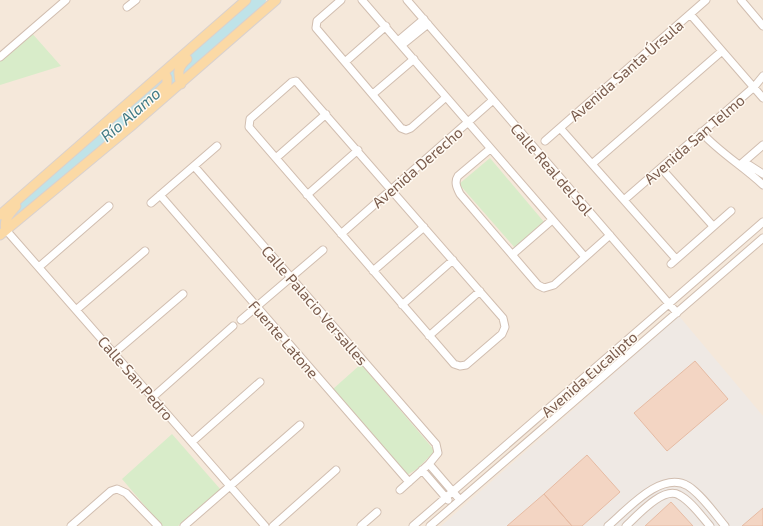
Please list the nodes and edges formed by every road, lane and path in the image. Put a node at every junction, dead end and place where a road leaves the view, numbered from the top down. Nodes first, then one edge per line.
1 (66, 0) edge
2 (136, 0) edge
3 (246, 0) edge
4 (276, 0) edge
5 (341, 0) edge
6 (362, 0) edge
7 (408, 0) edge
8 (706, 0) edge
9 (741, 0) edge
10 (127, 8) dead end
11 (690, 14) junction
12 (426, 22) junction
13 (386, 26) junction
14 (763, 26) edge
15 (214, 29) junction
16 (400, 43) junction
17 (722, 51) junction
18 (0, 56) edge
19 (414, 59) junction
20 (345, 62) junction
21 (164, 72) junction
22 (763, 76) edge
23 (181, 84) junction
24 (754, 86) junction
25 (373, 94) junction
26 (445, 98) junction
27 (763, 98) edge
28 (493, 100) junction
29 (326, 114) junction
30 (467, 123) junction
31 (130, 127) junction
32 (560, 128) junction
33 (701, 132) junction
34 (545, 141) dead end
35 (763, 145) edge
36 (217, 146) dead end
37 (490, 149) junction
38 (358, 150) junction
39 (276, 158) junction
40 (592, 164) junction
41 (740, 164) junction
42 (194, 166) junction
43 (661, 168) junction
44 (763, 174) edge
45 (763, 185) edge
46 (392, 189) junction
47 (26, 192) junction
48 (160, 195) junction
49 (307, 195) junction
50 (624, 200) junction
51 (151, 203) dead end
52 (109, 206) dead end
53 (731, 211) dead end
54 (0, 215) edge
55 (552, 220) junction
56 (763, 222) edge
57 (713, 226) junction
58 (424, 227) junction
59 (3, 233) edge
60 (340, 234) junction
61 (610, 235) junction
62 (763, 238) edge
63 (323, 250) dead end
64 (145, 251) dead end
65 (513, 254) junction
66 (585, 257) junction
67 (453, 260) junction
68 (39, 267) junction
69 (373, 271) junction
70 (290, 278) junction
71 (480, 291) junction
72 (183, 294) dead end
73 (402, 305) junction
74 (670, 305) junction
75 (256, 307) junction
76 (76, 310) junction
77 (677, 313) junction
78 (241, 320) dead end
79 (233, 326) dead end
80 (429, 336) junction
81 (114, 353) junction
82 (260, 382) dead end
83 (153, 397) junction
84 (300, 425) dead end
85 (192, 442) junction
86 (429, 464) junction
87 (336, 470) dead end
88 (422, 470) junction
89 (409, 482) junction
90 (230, 486) junction
91 (400, 490) dead end
92 (453, 492) junction
93 (446, 497) junction
94 (460, 500) junction
95 (453, 506) junction
96 (377, 512) dead end
97 (72, 526) edge
98 (158, 526) edge
99 (184, 526) edge
100 (265, 526) edge
101 (273, 526) edge
102 (361, 526) edge
103 (413, 526) edge
104 (430, 526) edge
105 (608, 526) edge
106 (626, 526) edge
107 (710, 526) edge
108 (725, 526) edge

1 - 18 street
2 - 10 street
3 - 15 main road
4 - 23 main road
5 - 20 street
6 - 13 street
7 - 12 street, Calle Real del Sol
8 - 11 street, Avenida Santa Úrsula
9 - 14 street
11 - 17 street
11 - 32 street, Avenida Santa Úrsula
12 - 16 street
12 - 28 street, Calle Real del Sol
13 - 16 street
13 - 20 street
15 - 21 main road
15 - 23 main road
16 - 19 street
17 - 24 street
17 - 40 street
19 - 25 street
19 - 26 street
20 - 25 street
21 - 31 main road
21 - 47 main road
22 - 24 street, Avenida San Telmo
23 - 31 main road
24 - 27 street
24 - 33 street, Avenida San Telmo
25 - 26 street
26 - 30 street
28 - 30 street, Avenida Derecho
28 - 61 street, Calle Real del Sol
29 - 38 street
29 - 39 street
29 - 39 street
30 - 37 street
30 - 46 street, Avenida Derecho
31 - 59 main road
32 - 34 street, Avenida Santa Úrsula
32 - 40 street
33 - 41 street
33 - 43 street, Avenida San Telmo
35 - 41 street
36 - 42 street
37 - 55 street
37 - 65 street
38 - 46 street
38 - 49 street
39 - 49 street
40 - 50 street
41 - 44 street
41 - 45 street
42 - 48 street
42 - 70 street, Calle Palacio Versalles
43 - 50 street, Avenida San Telmo
43 - 57 street
46 - 58 street
46 - 60 street, Avenida Derecho
47 - 54 main road
47 - 59 main road
48 - 51 street
48 - 75 street, Fuente Latone
49 - 60 street
50 - 57 street
52 - 68 street
53 - 57 street
55 - 65 street
55 - 66 street
56 - 74 street, Avenida Eucalipto
58 - 67 street
58 - 69 street
59 - 68 street, Calle San Pedro
60 - 69 street
61 - 66 street
61 - 74 street, Calle Real del Sol
62 - 77 street, Avenida Eucalipto
63 - 70 street
64 - 76 street
65 - 66 street
67 - 71 street
67 - 73 street
68 - 76 street, Calle San Pedro
69 - 73 street
70 - 75 street
70 - 86 street, Calle Palacio Versalles
71 - 80 street
71 - 80 street
72 - 81 street
73 - 80 street
74 - 77 street, Calle Real del Sol
74 - 92 street, Avenida Eucalipto
75 - 78 street
75 - 89 street, Fuente Latone
76 - 81 street, Calle San Pedro
77 - 94 street, Avenida Eucalipto
79 - 83 street
81 - 83 street, Calle San Pedro
82 - 85 street
83 - 85 street, Calle San Pedro
84 - 90 street
85 - 90 street, Calle San Pedro
86 - 88 street
86 - 92 street
87 - 101 street
88 - 89 street
88 - 93 street
89 - 91 street
90 - 99 street
90 - 100 street, Calle San Pedro
92 - 93 street, Avenida Eucalipto
92 - 94 street
93 - 95 street
93 - 103 street, Avenida Eucalipto
94 - 95 street, Avenida Eucalipto
95 - 104 street, Avenida Eucalipto
96 - 102 street
97 - 98 street
105 - 108 street
106 - 107 street

